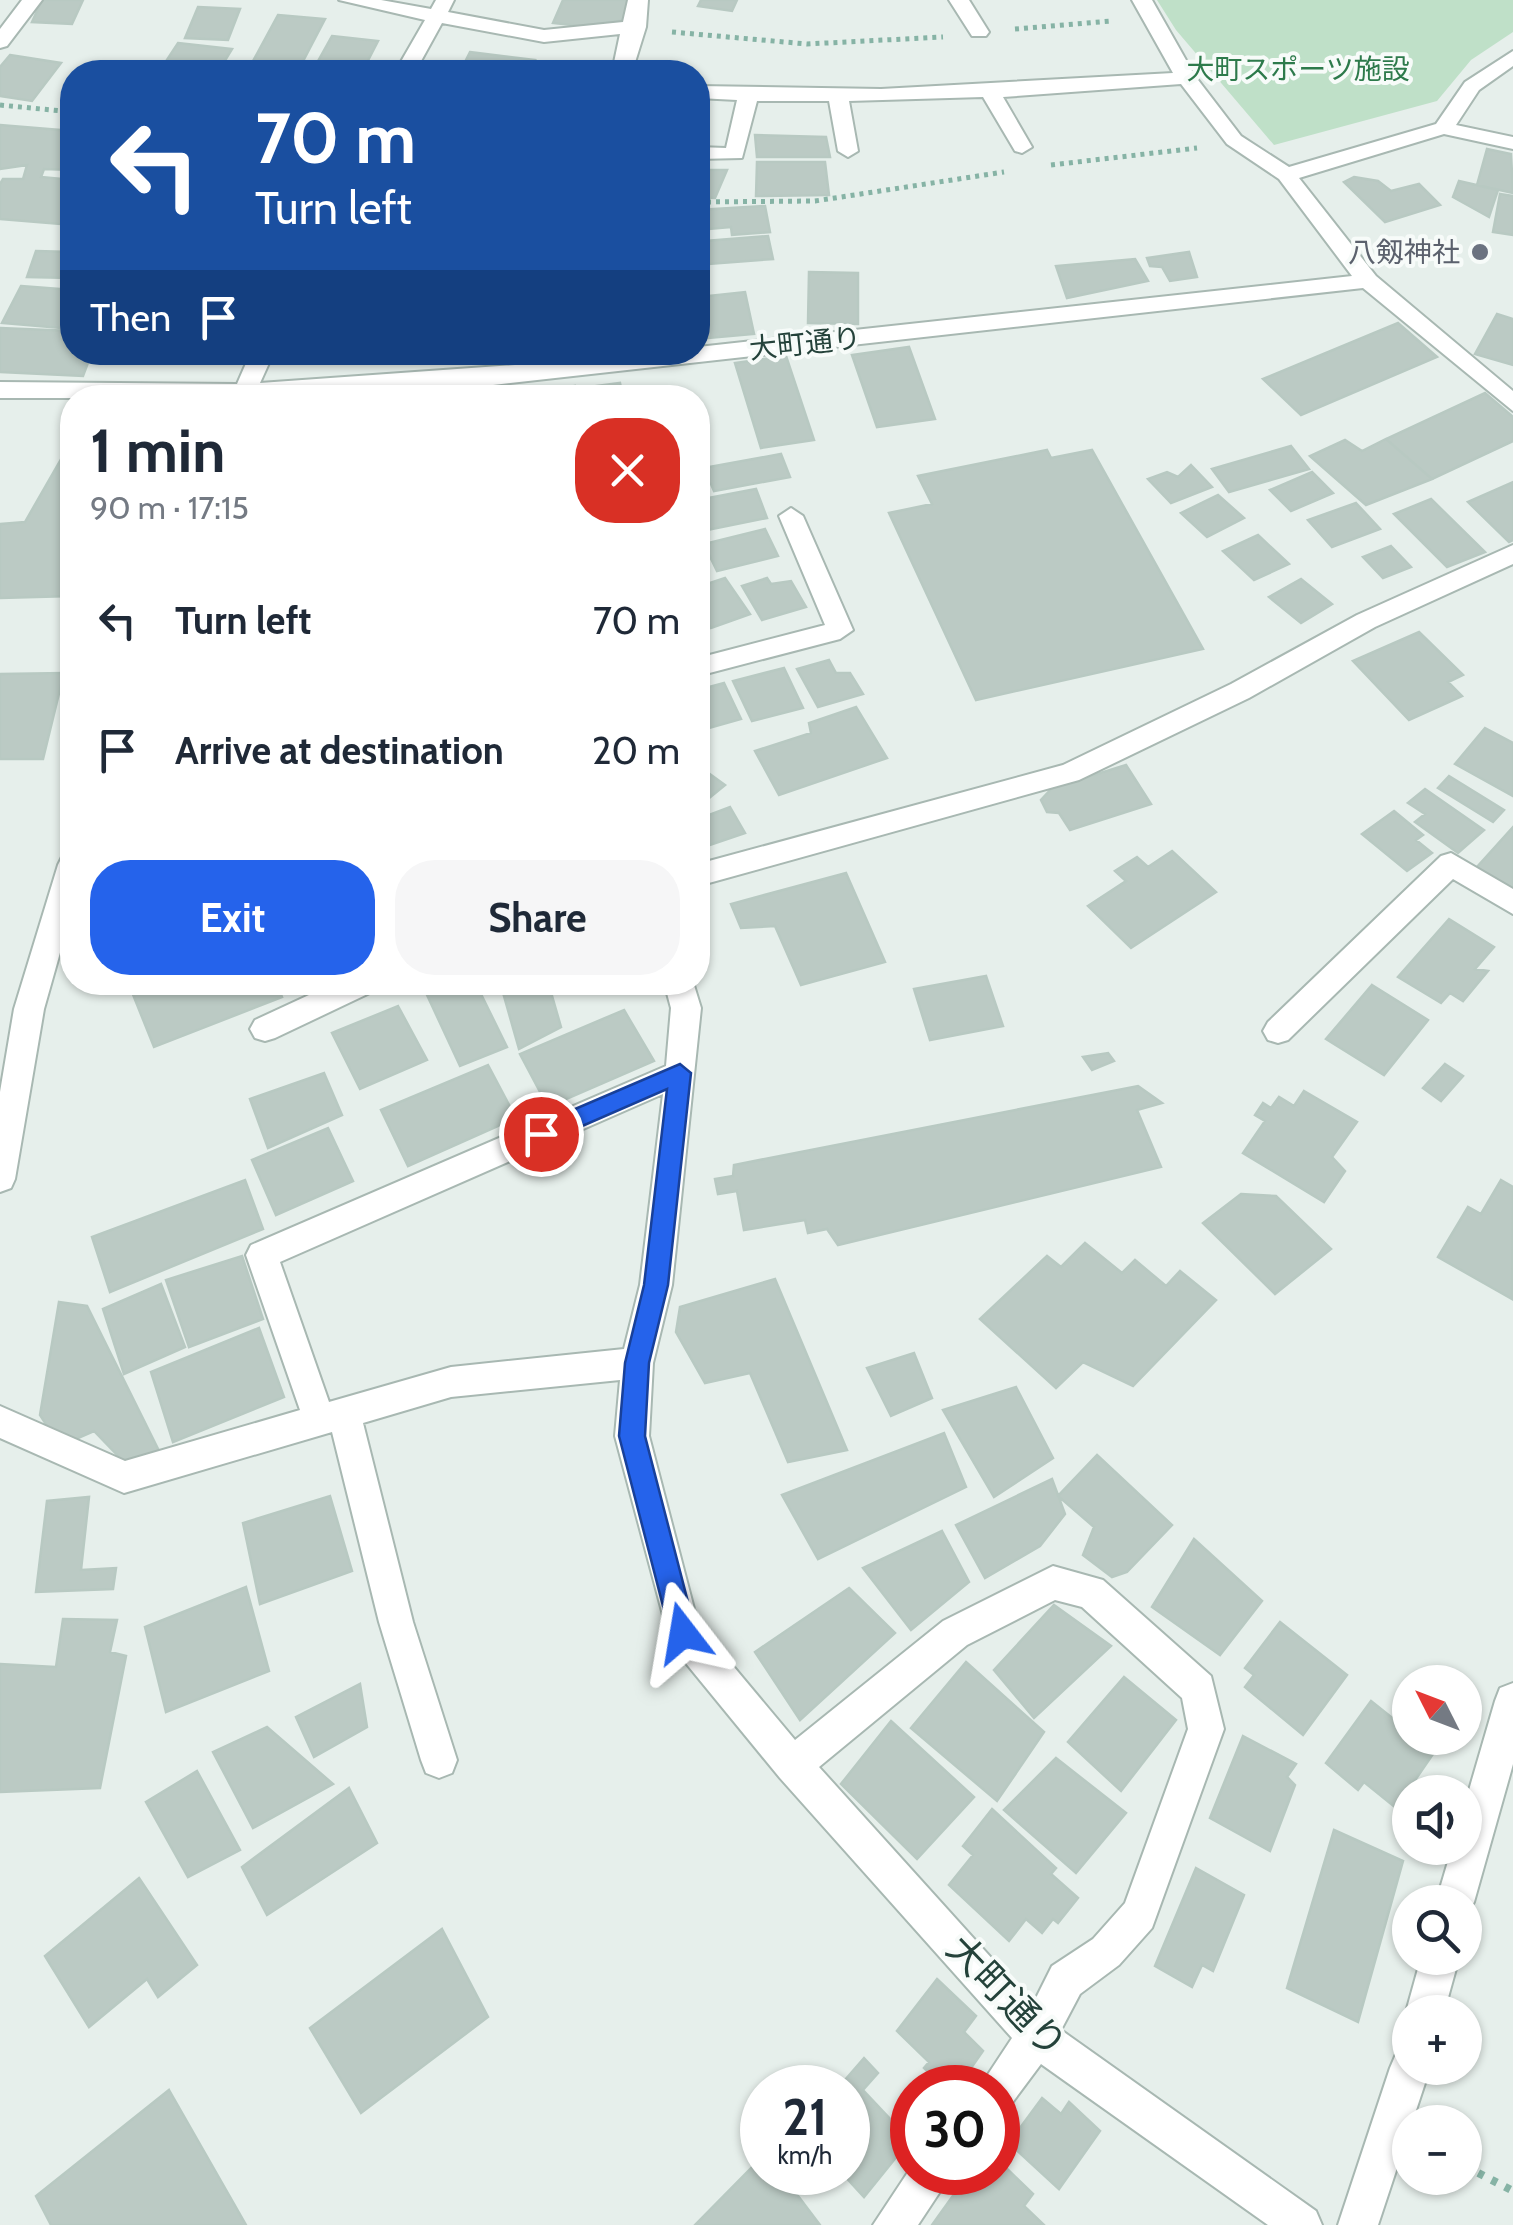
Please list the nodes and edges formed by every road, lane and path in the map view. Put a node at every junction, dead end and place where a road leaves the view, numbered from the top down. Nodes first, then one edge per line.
1 (32, 0) edge
2 (349, 0) edge
3 (638, 0) edge
4 (959, 0) edge
5 (441, 8) edge
6 (1147, 9) edge
7 (636, 27) junction
8 (979, 32) junction
9 (0, 42) edge
10 (1513, 57) edge
11 (412, 60) edge
12 (626, 60) edge
13 (1186, 78) junction
14 (710, 92) edge
15 (991, 93) junction
16 (748, 94) junction
17 (838, 96) junction
18 (0, 105) edge
19 (60, 111) edge
20 (1444, 128) junction
21 (1234, 140) junction
22 (1513, 143) edge
23 (1022, 147) dead end
24 (848, 151) dead end
25 (710, 153) edge
26 (1034, 167) dead end
27 (1017, 170) dead end
28 (1286, 175) junction
29 (710, 202) edge
30 (1368, 281) junction
31 (710, 361) edge
32 (675, 365) edge
33 (510, 385) edge
34 (0, 390) edge
35 (60, 391) edge
36 (1513, 403) edge
37 (791, 516) dead end
38 (1513, 554) edge
39 (710, 665) edge
40 (710, 872) edge
41 (60, 895) edge
42 (1513, 904) edge
43 (338, 995) edge
44 (682, 995) edge
45 (14, 1011) edge
46 (265, 1029) dead end
47 (1278, 1030) dead end
48 (680, 1073) junction
49 (0, 1179) edge
50 (637, 1363) junction
51 (332, 1416) junction
52 (0, 1422) edge
53 (1513, 1701) edge
54 (439, 1760) dead end
55 (793, 1764) junction
56 (1461, 1885) edge
57 (1037, 2037) junction
58 (1016, 2065) edge
59 (1404, 2085) edge
60 (1482, 2175) edge
61 (1513, 2191) edge
62 (916, 2195) edge
63 (893, 2225) edge
64 (1302, 2225) edge
65 (1358, 2225) edge

1 - 9 street
2 - 5 street
3 - 7 street
4 - 8 street
5 - 7 street
5 - 11 street
6 - 8 path
6 - 13 street
7 - 8 path
7 - 12 street
10 - 20 street
13 - 15 street
13 - 21 street
14 - 16 street
15 - 17 street
15 - 23 street
16 - 17 street
16 - 25 street
17 - 24 street
18 - 19 path
20 - 22 street
20 - 28 street
21 - 26 path
21 - 28 street
27 - 29 path
28 - 30 street
30 - 31 street, 大町通り
30 - 36 street
32 - 33 street, 大町通り
34 - 35 street, 大町通り
37 - 39 street
38 - 40 street
41 - 45 street
42 - 47 street
43 - 46 street
44 - 48 street, 大町通り
45 - 49 street
48 - 50 street, 大町通り
48 - 51 street
50 - 51 street
50 - 55 street, 大町通り
51 - 52 street
51 - 54 street
53 - 56 street
55 - 57 street, 大町通り
55 - 57 street
57 - 58 street
57 - 64 street, 大町通り
59 - 65 street
60 - 61 path
62 - 63 street

